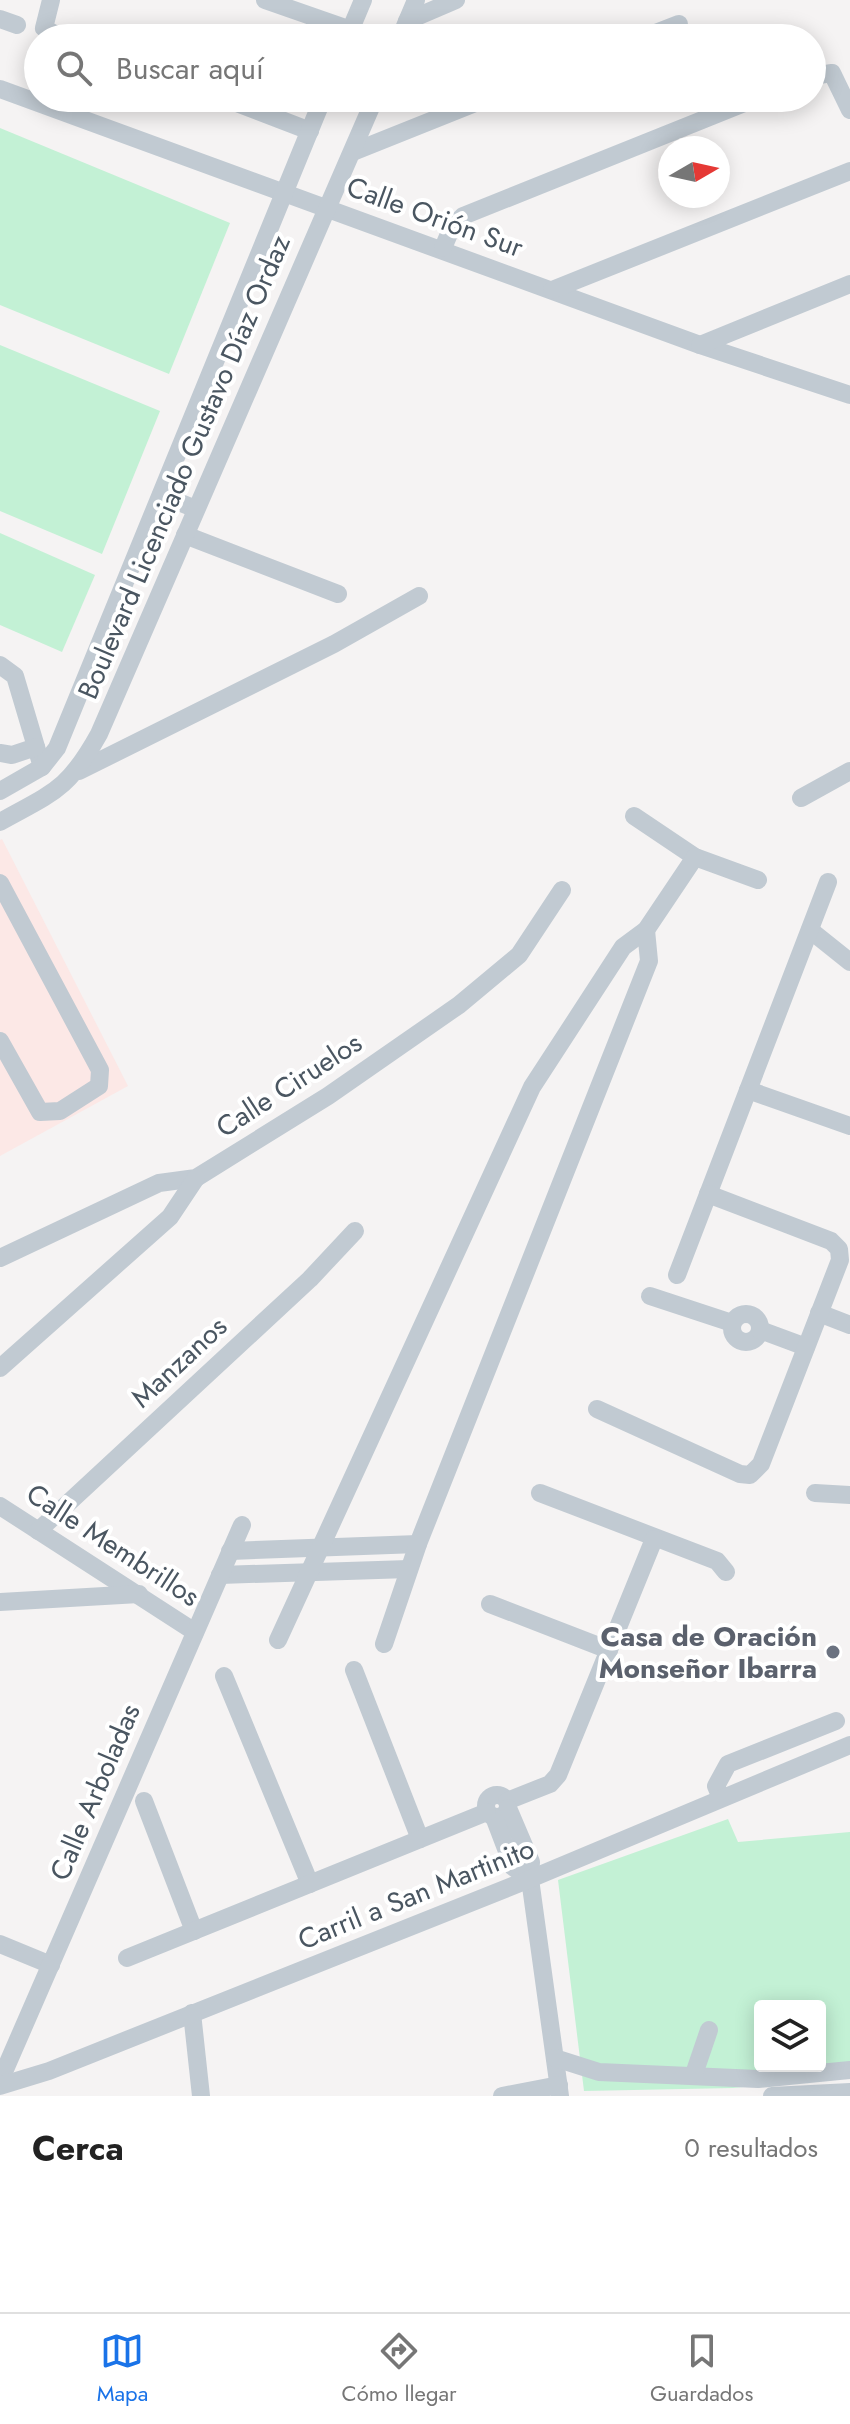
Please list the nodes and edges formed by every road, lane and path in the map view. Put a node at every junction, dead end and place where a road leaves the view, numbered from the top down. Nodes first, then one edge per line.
1 (51, 0) edge
2 (265, 0) edge
3 (363, 0) edge
4 (416, 0) edge
5 (456, 0) edge
6 (45, 24) edge
7 (324, 24) edge
8 (353, 24) edge
9 (406, 24) edge
10 (413, 24) edge
11 (826, 74) edge
12 (0, 89) edge
13 (24, 98) edge
14 (850, 110) edge
15 (64, 112) edge
16 (260, 112) edge
17 (317, 112) edge
18 (369, 112) edge
19 (453, 112) edge
20 (722, 112) edge
21 (310, 131) junction
22 (353, 152) junction
23 (850, 171) edge
24 (286, 192) junction
25 (327, 207) junction
26 (443, 248) junction
27 (850, 284) edge
28 (552, 290) junction
29 (700, 345) junction
30 (849, 394) edge
31 (161, 495) junction
32 (196, 509) junction
33 (185, 535) junction
34 (338, 594) dead end
35 (419, 596) dead end
36 (0, 665) edge
37 (36, 747) junction
38 (0, 753) edge
39 (42, 767) junction
40 (79, 771) junction
41 (850, 771) edge
42 (0, 791) edge
43 (801, 798) dead end
44 (634, 816) dead end
45 (0, 822) edge
46 (695, 857) junction
47 (758, 880) dead end
48 (828, 882) dead end
49 (0, 883) edge
50 (562, 890) dead end
51 (646, 930) junction
52 (810, 930) junction
53 (850, 962) edge
54 (0, 1041) edge
55 (748, 1090) junction
56 (850, 1126) edge
57 (196, 1178) junction
58 (708, 1194) junction
59 (355, 1231) dead end
60 (0, 1258) edge
61 (677, 1275) dead end
62 (650, 1296) dead end
63 (819, 1313) junction
64 (850, 1325) edge
65 (806, 1347) junction
66 (0, 1368) edge
67 (597, 1409) dead end
68 (540, 1493) dead end
69 (815, 1493) dead end
70 (850, 1495) edge
71 (0, 1506) edge
72 (242, 1525) dead end
73 (38, 1531) junction
74 (654, 1539) junction
75 (418, 1544) junction
76 (320, 1549) junction
77 (230, 1551) junction
78 (409, 1569) junction
79 (726, 1572) dead end
80 (308, 1573) junction
81 (220, 1575) junction
82 (145, 1597) junction
83 (0, 1602) edge
84 (490, 1604) dead end
85 (197, 1626) junction
86 (278, 1640) dead end
87 (384, 1644) dead end
88 (609, 1650) junction
89 (354, 1670) dead end
90 (224, 1676) dead end
91 (836, 1721) dead end
92 (850, 1745) edge
93 (721, 1798) junction
94 (144, 1801) dead end
95 (499, 1809) junction
96 (420, 1839) junction
97 (530, 1879) junction
98 (310, 1884) junction
99 (194, 1931) junction
100 (0, 1944) edge
101 (127, 1958) dead end
102 (51, 1965) junction
103 (192, 2013) junction
104 (709, 2030) dead end
105 (555, 2058) junction
106 (684, 2070) junction
107 (850, 2070) edge
108 (0, 2083) edge
109 (560, 2090) edge
110 (850, 2092) edge
111 (201, 2096) edge
112 (502, 2096) edge
113 (772, 2096) edge

1 - 6 street
2 - 7 street
3 - 8 street
4 - 9 street
5 - 10 street
11 - 14 street
12 - 13 street, Calle Orión Sur
15 - 24 street, Calle Orión Sur
16 - 21 street
17 - 21 street, Boulevard Licenciado Gustavo Díaz Ordaz
18 - 22 street, Boulevard Licenciado Gustavo Díaz Ordaz
19 - 22 street
20 - 26 street
21 - 24 street, Boulevard Licenciado Gustavo Díaz Ordaz
22 - 25 street, Boulevard Licenciado Gustavo Díaz Ordaz
23 - 28 street
24 - 25 street, Calle Orión Sur
24 - 31 street, Boulevard Licenciado Gustavo Díaz Ordaz
25 - 26 street, Calle Orión Sur
25 - 32 street, Boulevard Licenciado Gustavo Díaz Ordaz
26 - 28 street, Calle Orión Sur
27 - 29 street
28 - 29 street, Calle Orión Sur
29 - 30 street, Calle Orión Sur
31 - 32 street
31 - 39 street, Boulevard Licenciado Gustavo Díaz Ordaz
32 - 33 street, Boulevard Licenciado Gustavo Díaz Ordaz
33 - 34 street
33 - 40 street, Boulevard Licenciado Gustavo Díaz Ordaz
35 - 40 street
36 - 37 street
37 - 38 street
37 - 39 street
39 - 42 street, Boulevard Licenciado Gustavo Díaz Ordaz
40 - 45 street, Boulevard Licenciado Gustavo Díaz Ordaz
41 - 43 street
44 - 46 street
46 - 47 street
46 - 51 street
48 - 52 street
49 - 54 street
50 - 57 street, Calle Ciruelos
51 - 75 street
51 - 76 street
52 - 53 street
52 - 55 street
55 - 56 street
55 - 58 street
57 - 60 street, Calle Ciruelos
57 - 66 street
58 - 61 street
58 - 63 street
59 - 73 street, Manzanos
62 - 65 street
63 - 64 street
63 - 65 street
65 - 67 street
68 - 74 street
69 - 70 street
71 - 73 street, Calle Membrillos
72 - 77 street, Calle Arboladas
73 - 82 street, Calle Membrillos
74 - 79 street
74 - 88 street
75 - 76 street
75 - 78 street
76 - 77 street
76 - 80 street
77 - 81 street, Calle Arboladas
78 - 80 street
78 - 87 street
80 - 81 street
80 - 86 street
81 - 85 street, Calle Arboladas
82 - 83 street
82 - 85 street, Calle Membrillos
84 - 88 street
85 - 102 street, Calle Arboladas
88 - 95 street
89 - 96 street
90 - 98 street
91 - 93 street
92 - 93 street, Carril a San Martinito
93 - 97 street, Carril a San Martinito
94 - 99 street
95 - 96 street
95 - 97 street
96 - 98 street
97 - 103 street, Carril a San Martinito
97 - 105 street
98 - 99 street
99 - 101 street
100 - 102 street
102 - 108 street, Calle Arboladas
103 - 108 street, Carril a San Martinito
103 - 111 street
104 - 106 street
105 - 106 street
105 - 109 street
106 - 107 street
109 - 112 street
110 - 113 street

